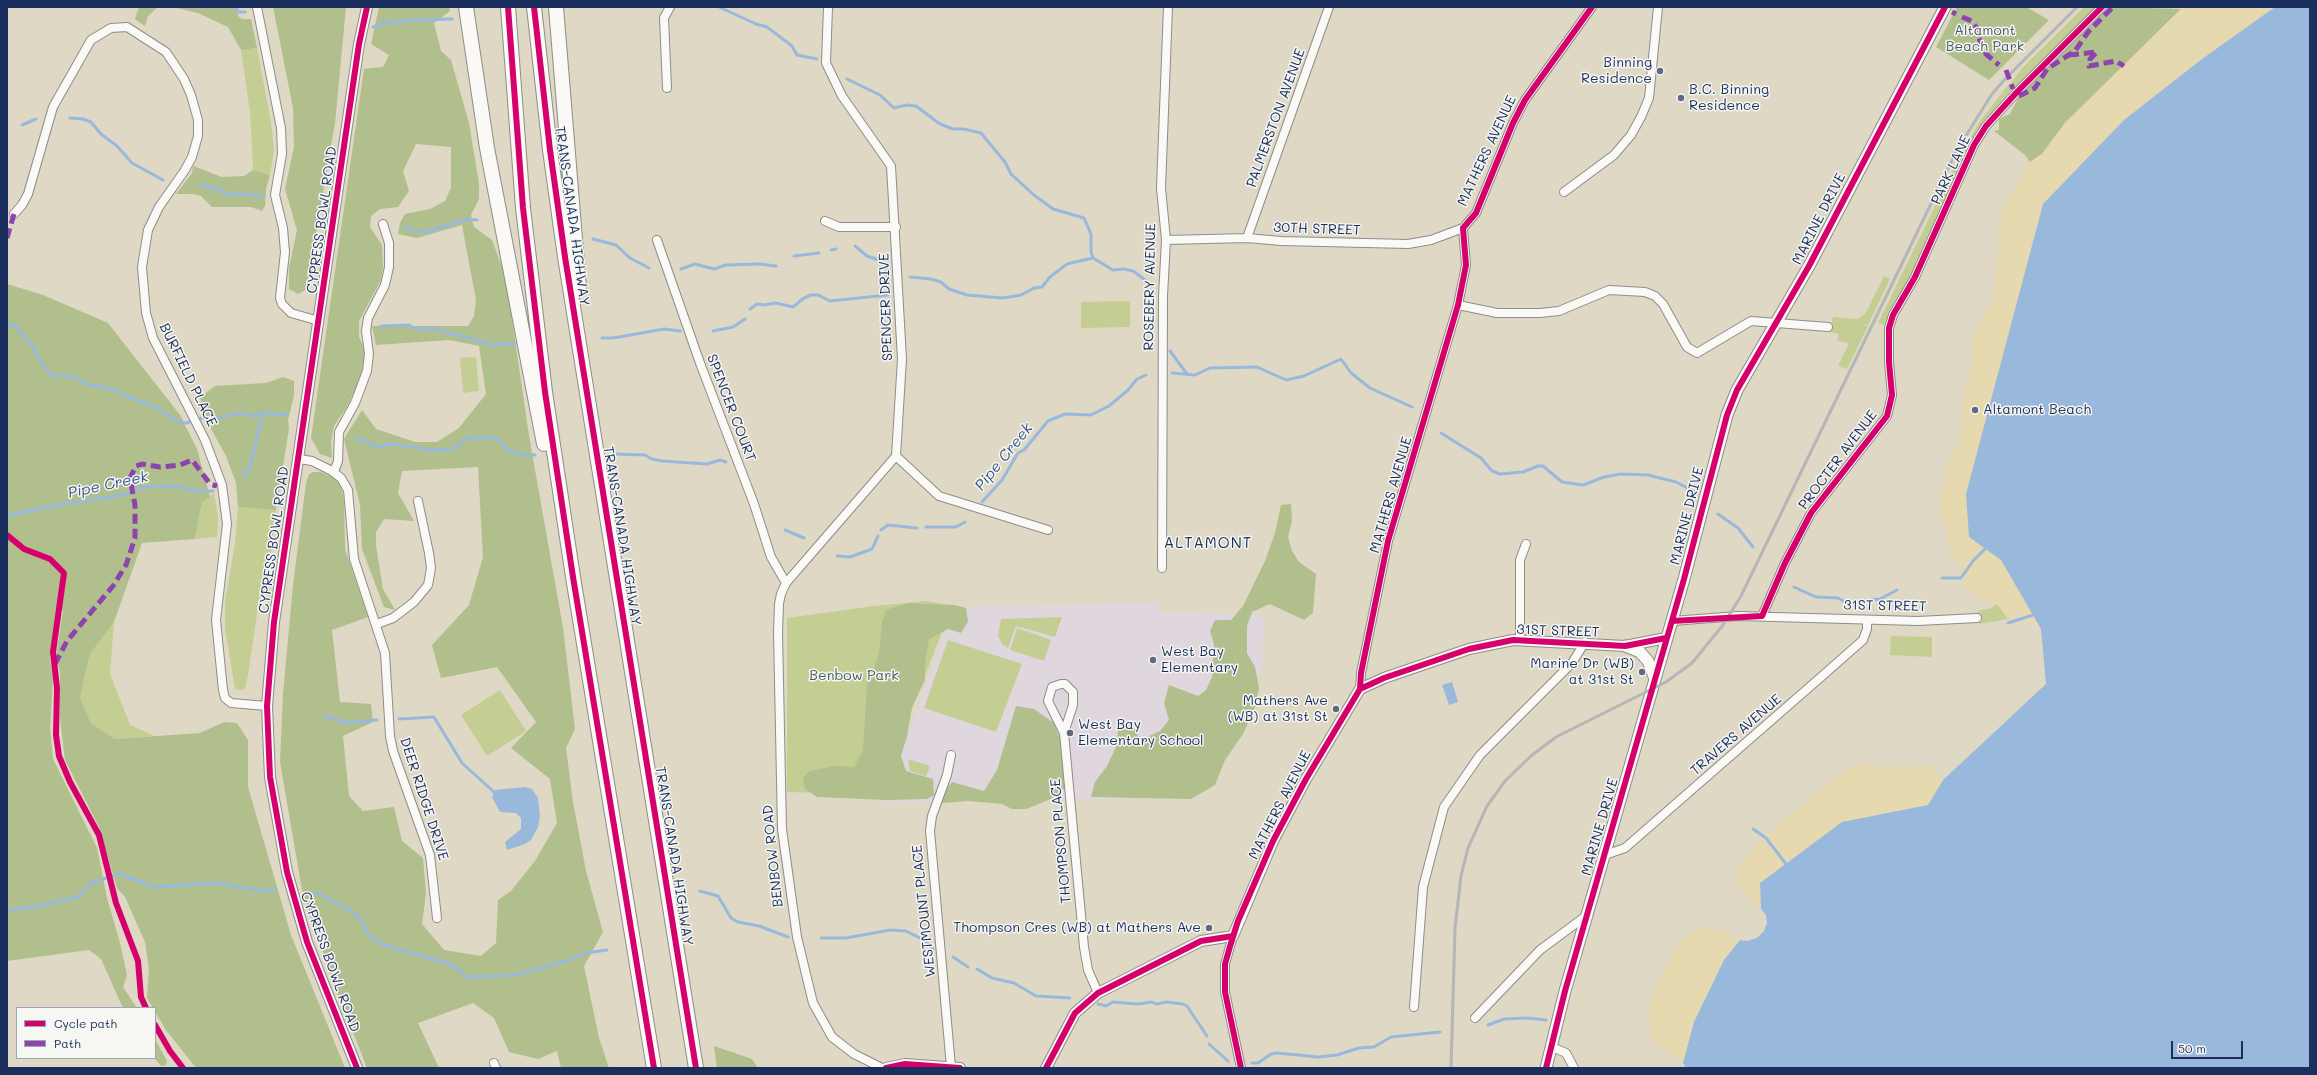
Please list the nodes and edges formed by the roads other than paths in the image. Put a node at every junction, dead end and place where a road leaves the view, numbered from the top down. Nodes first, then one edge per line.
1 (257, 7) edge
2 (367, 7) edge
3 (466, 7) edge
4 (508, 7) edge
5 (534, 7) edge
6 (556, 7) edge
7 (670, 7) edge
8 (828, 7) edge
9 (1168, 7) edge
10 (1329, 7) edge
11 (1592, 7) edge
12 (1658, 7) edge
13 (1945, 7) edge
14 (2102, 7) edge
15 (666, 88) dead end
16 (1564, 192) dead end
17 (14, 214) dead end
18 (825, 221) dead end
19 (383, 224) dead end
20 (896, 228) junction
21 (1463, 228) junction
22 (1246, 238) junction
23 (657, 240) dead end
24 (1166, 240) junction
25 (1458, 305) junction
26 (319, 321) junction
27 (1777, 322) junction
28 (1828, 327) dead end
29 (1888, 332) joint
30 (587, 392) junction
31 (896, 456) junction
32 (299, 459) junction
33 (334, 472) junction
34 (418, 501) dead end
35 (1048, 530) dead end
36 (1526, 544) dead end
37 (1162, 568) dead end
38 (573, 577) junction
39 (786, 583) junction
40 (1762, 616) junction
41 (1977, 618) dead end
42 (1867, 620) junction
43 (1672, 621) junction
44 (377, 624) junction
45 (1666, 638) junction
46 (1520, 639) junction
47 (1585, 642) junction
48 (1625, 646) junction
49 (1655, 679) junction
50 (1360, 689) junction
51 (267, 706) junction
52 (1064, 733) junction
53 (951, 755) dead end
54 (1605, 855) junction
55 (1586, 916) junction
56 (437, 918) dead end
57 (1233, 936) junction
58 (1098, 992) junction
59 (1414, 1007) dead end
60 (1475, 1018) dead end
61 (1552, 1047) junction
62 (357, 1068) edge
63 (654, 1068) edge
64 (696, 1068) edge
65 (882, 1068) edge
66 (886, 1068) edge
67 (956, 1068) edge
68 (1046, 1068) edge
69 (1241, 1068) edge
70 (1546, 1068) edge
71 (1574, 1068) edge

1 - 26 street
2 - 26 street, CYPRESS BOWL ROAD
3 - 38 highway
4 - 38 highway
5 - 30 highway, TRANS-CANADA HIGHWAY
6 - 30 highway
7 - 15 street
8 - 20 street, SPENCER DRIVE
9 - 24 street, ROSEBERY AVENUE
10 - 22 street, PALMERSTON AVENUE
11 - 21 street, MATHERS AVENUE
12 - 16 street
13 - 27 main road, MARINE DRIVE
14 - 29 street, PARK LANE
17 - 51 street, BURFIELD PLACE
18 - 20 street
19 - 33 street
20 - 31 street, SPENCER DRIVE
21 - 22 street, 30TH STREET
21 - 25 street, MATHERS AVENUE
22 - 24 street, 30TH STREET
23 - 39 street, SPENCER COURT
24 - 37 street, ROSEBERY AVENUE
25 - 27 street
25 - 50 street, MATHERS AVENUE
26 - 32 street, CYPRESS BOWL ROAD
27 - 28 street
27 - 43 main road, MARINE DRIVE
29 - 40 street, PROCTER AVENUE
30 - 64 highway, TRANS-CANADA HIGHWAY
31 - 35 street
31 - 39 street
32 - 33 street, DEER RIDGE DRIVE
32 - 51 street, CYPRESS BOWL ROAD
33 - 44 street, DEER RIDGE DRIVE
34 - 44 street
36 - 46 street, 31ST STREET
38 - 63 highway
39 - 65 street, BENBOW ROAD
40 - 42 street, 31ST STREET
40 - 43 street, 31ST STREET
41 - 42 street, 31ST STREET
42 - 54 street, TRAVERS AVENUE
43 - 45 main road, MARINE DRIVE
44 - 56 street, DEER RIDGE DRIVE
45 - 48 street, 31ST STREET
45 - 49 main road, MARINE DRIVE
46 - 47 street, 31ST STREET
46 - 50 street, 31ST STREET
47 - 48 street, 31ST STREET
47 - 59 street
48 - 49 main road
49 - 54 main road, MARINE DRIVE
50 - 57 street, MATHERS AVENUE
51 - 62 street, CYPRESS BOWL ROAD
52 - 52 street, THOMPSON PLACE
52 - 58 street, THOMPSON PLACE
53 - 67 street, WESTMOUNT PLACE
54 - 55 main road, MARINE DRIVE
55 - 60 street
55 - 61 main road, MARINE DRIVE
57 - 58 street
57 - 69 street, MATHERS AVENUE
58 - 68 street
61 - 70 main road, MARINE DRIVE
61 - 71 street
66 - 67 street

